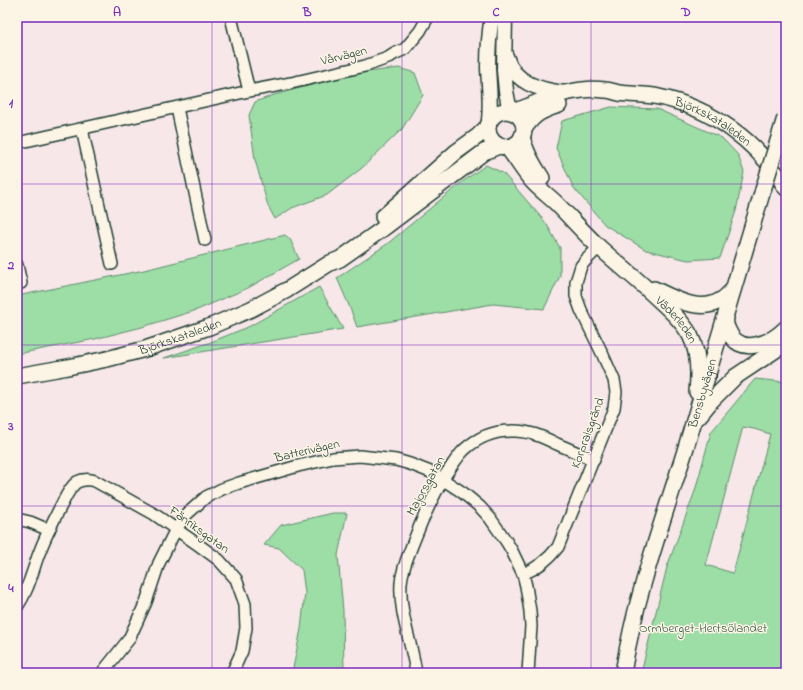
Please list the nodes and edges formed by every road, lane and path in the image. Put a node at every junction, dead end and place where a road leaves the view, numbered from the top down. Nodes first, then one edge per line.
1 (231, 17) edge
2 (428, 17) edge
3 (492, 17) edge
4 (505, 17) edge
5 (504, 48) junction
6 (249, 91) junction
7 (564, 93) junction
8 (619, 93) junction
9 (177, 108) junction
10 (511, 112) junction
11 (786, 117) edge
12 (489, 124) junction
13 (82, 129) junction
14 (523, 133) junction
15 (17, 143) edge
16 (503, 146) junction
17 (786, 188) edge
18 (556, 203) junction
19 (205, 240) dead end
20 (599, 247) junction
21 (330, 263) junction
22 (112, 264) dead end
23 (17, 265) edge
24 (21, 283) dead end
25 (643, 284) junction
26 (733, 290) junction
27 (726, 316) junction
28 (786, 328) edge
29 (786, 344) edge
30 (17, 376) edge
31 (690, 434) junction
32 (594, 460) junction
33 (443, 479) junction
34 (17, 519) edge
35 (176, 529) junction
36 (49, 530) junction
37 (523, 574) junction
38 (17, 607) edge
39 (102, 673) edge
40 (232, 673) edge
41 (416, 673) edge
42 (528, 673) edge
43 (623, 673) edge

1 - 6 street
2 - 6 street, Vårvägen
3 - 12 street
4 - 5 street
5 - 7 street
5 - 10 street
6 - 9 street, Vårvägen
7 - 8 main road, Björkskataleden
7 - 10 main road, Björkskataleden
8 - 14 main road, Björkskataleden
8 - 17 main road, Björkskataleden
9 - 13 street, Vårvägen
9 - 19 street
10 - 12 main road
10 - 14 main road
11 - 26 main road, Bensbyvägen, bridge
12 - 16 main road
12 - 21 main road, Björkskataleden
13 - 15 street, Vårvägen
13 - 22 street
14 - 16 main road
14 - 18 main road, Väderleden
16 - 18 main road, Väderleden
16 - 21 main road, Björkskataleden
18 - 20 main road, Väderleden
20 - 25 main road, Väderleden
20 - 32 street, Korpralsgränd
21 - 30 main road, Björkskataleden
23 - 24 street
25 - 26 main road, Väderleden
25 - 31 main road, Väderleden
26 - 27 main road, Bensbyvägen
27 - 28 main road
27 - 31 main road, Bensbyvägen
29 - 31 main road
31 - 43 main road, Bensbyvägen
32 - 33 street, Majorsgatan
32 - 37 street, Korpralsgränd
33 - 35 street, Batterivägen
33 - 37 street, Batterivägen
33 - 41 street, Majorsgatan
34 - 36 street
35 - 36 street, Fänriksgatan
35 - 39 street, Batterivägen
35 - 40 street, Fänriksgatan
36 - 38 street
37 - 42 street, Batterivägen

